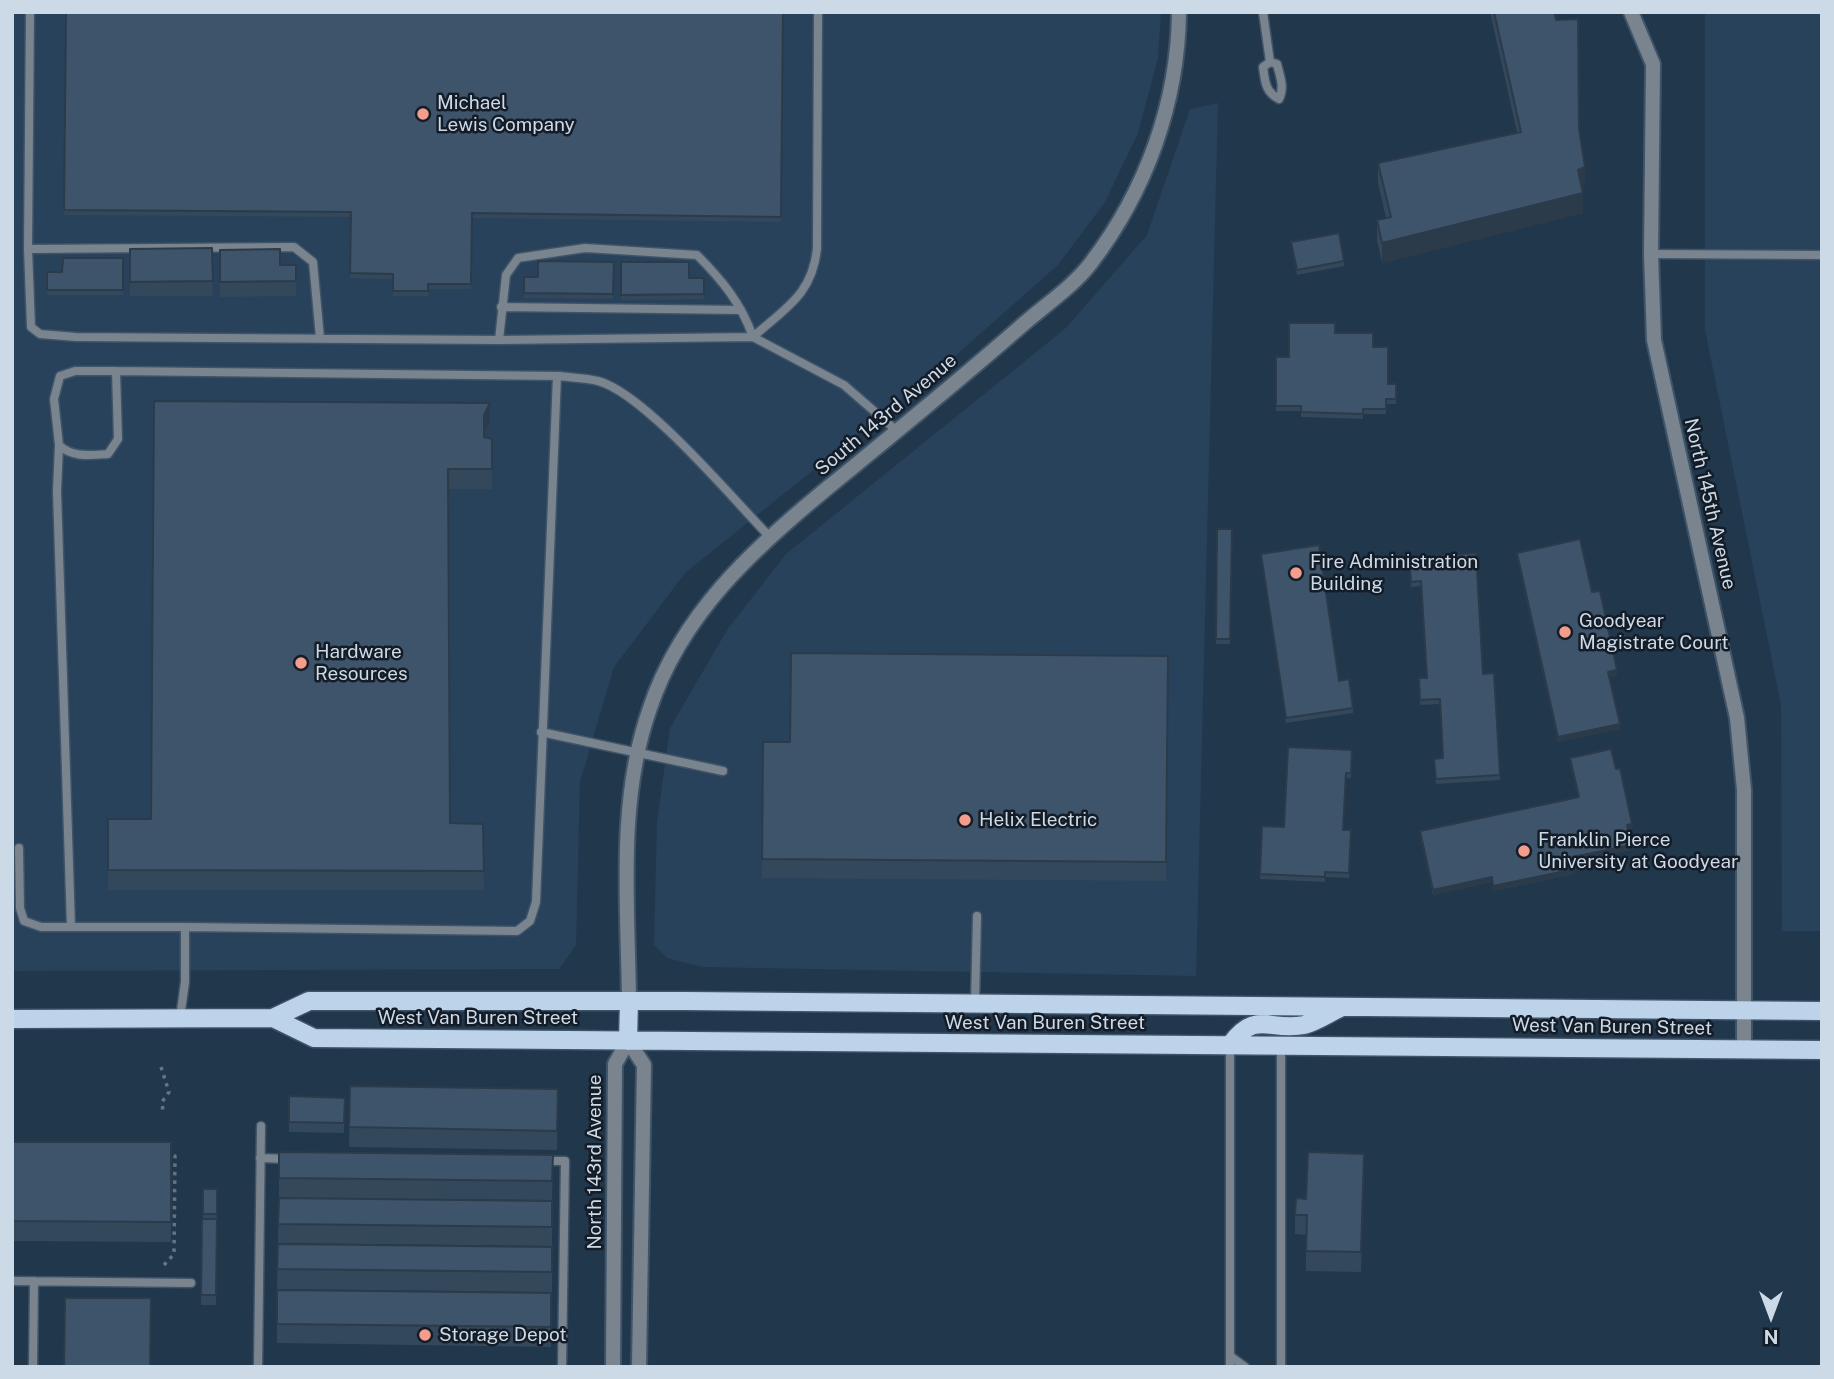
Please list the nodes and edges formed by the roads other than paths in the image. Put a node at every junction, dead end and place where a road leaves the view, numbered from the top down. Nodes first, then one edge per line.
1 (30, 12) edge
2 (818, 12) edge
3 (1179, 12) edge
4 (1262, 12) edge
5 (1631, 12) edge
6 (1269, 62) dead end
7 (28, 249) junction
8 (1651, 254) junction
9 (1822, 256) edge
10 (501, 307) junction
11 (741, 310) junction
12 (753, 337) junction
13 (320, 338) junction
14 (499, 340) junction
15 (116, 371) junction
16 (557, 376) junction
17 (897, 431) junction
18 (59, 445) junction
19 (769, 536) junction
20 (541, 732) junction
21 (638, 754) junction
22 (723, 771) dead end
23 (19, 848) dead end
24 (977, 916) dead end
25 (71, 927) junction
26 (185, 927) junction
27 (629, 1001) junction
28 (975, 1003) junction
29 (1344, 1006) junction
30 (1744, 1010) junction
31 (1822, 1011) edge
32 (180, 1018) junction
33 (273, 1018) junction
34 (12, 1019) edge
35 (628, 1041) junction
36 (1230, 1045) junction
37 (1282, 1045) junction
38 (1744, 1049) junction
39 (1822, 1051) edge
40 (261, 1126) dead end
41 (260, 1158) junction
42 (302, 1159) edge
43 (537, 1161) edge
44 (12, 1281) edge
45 (34, 1281) junction
46 (191, 1283) dead end
47 (1230, 1356) junction
48 (33, 1367) edge
49 (258, 1367) edge
50 (562, 1367) edge
51 (613, 1367) edge
52 (639, 1367) edge
53 (1230, 1367) edge
54 (1245, 1367) edge
55 (1281, 1367) edge

1 - 7 lane
2 - 12 lane
3 - 17 street, South 143rd Avenue
4 - 6 lane
5 - 8 street, North 145th Avenue
7 - 13 lane
7 - 13 lane
8 - 9 lane
8 - 30 street, North 145th Avenue
10 - 11 lane
10 - 11 lane
10 - 14 lane
11 - 12 lane
12 - 14 lane
12 - 17 lane
13 - 14 lane
15 - 16 lane
15 - 18 lane
15 - 18 lane
16 - 19 lane
16 - 20 lane
17 - 19 street, South 143rd Avenue
18 - 25 lane
19 - 21 street, South 143rd Avenue
20 - 21 lane
20 - 26 lane
21 - 22 lane
21 - 27 street, South 143rd Avenue
23 - 25 lane
24 - 28 lane
25 - 26 lane
26 - 32 lane
27 - 28 main road, West Van Buren Street
27 - 33 main road, West Van Buren Street
27 - 35 main road
28 - 29 main road, West Van Buren Street
29 - 30 main road, West Van Buren Street
29 - 36 main road
30 - 31 main road, West Van Buren Street
30 - 38 street, North 145th Avenue
32 - 33 main road, West Van Buren Street
32 - 34 main road, West Van Buren Street
33 - 35 main road, West Van Buren Street
35 - 36 main road, West Van Buren Street
35 - 51 street, North 143rd Avenue
35 - 52 street
36 - 37 main road, West Van Buren Street
36 - 47 lane
37 - 38 main road, West Van Buren Street
37 - 55 lane
38 - 39 main road, West Van Buren Street
40 - 41 lane
41 - 42 lane
41 - 49 lane
43 - 50 lane
44 - 45 lane
45 - 46 lane
45 - 48 lane
47 - 53 lane
47 - 54 lane

